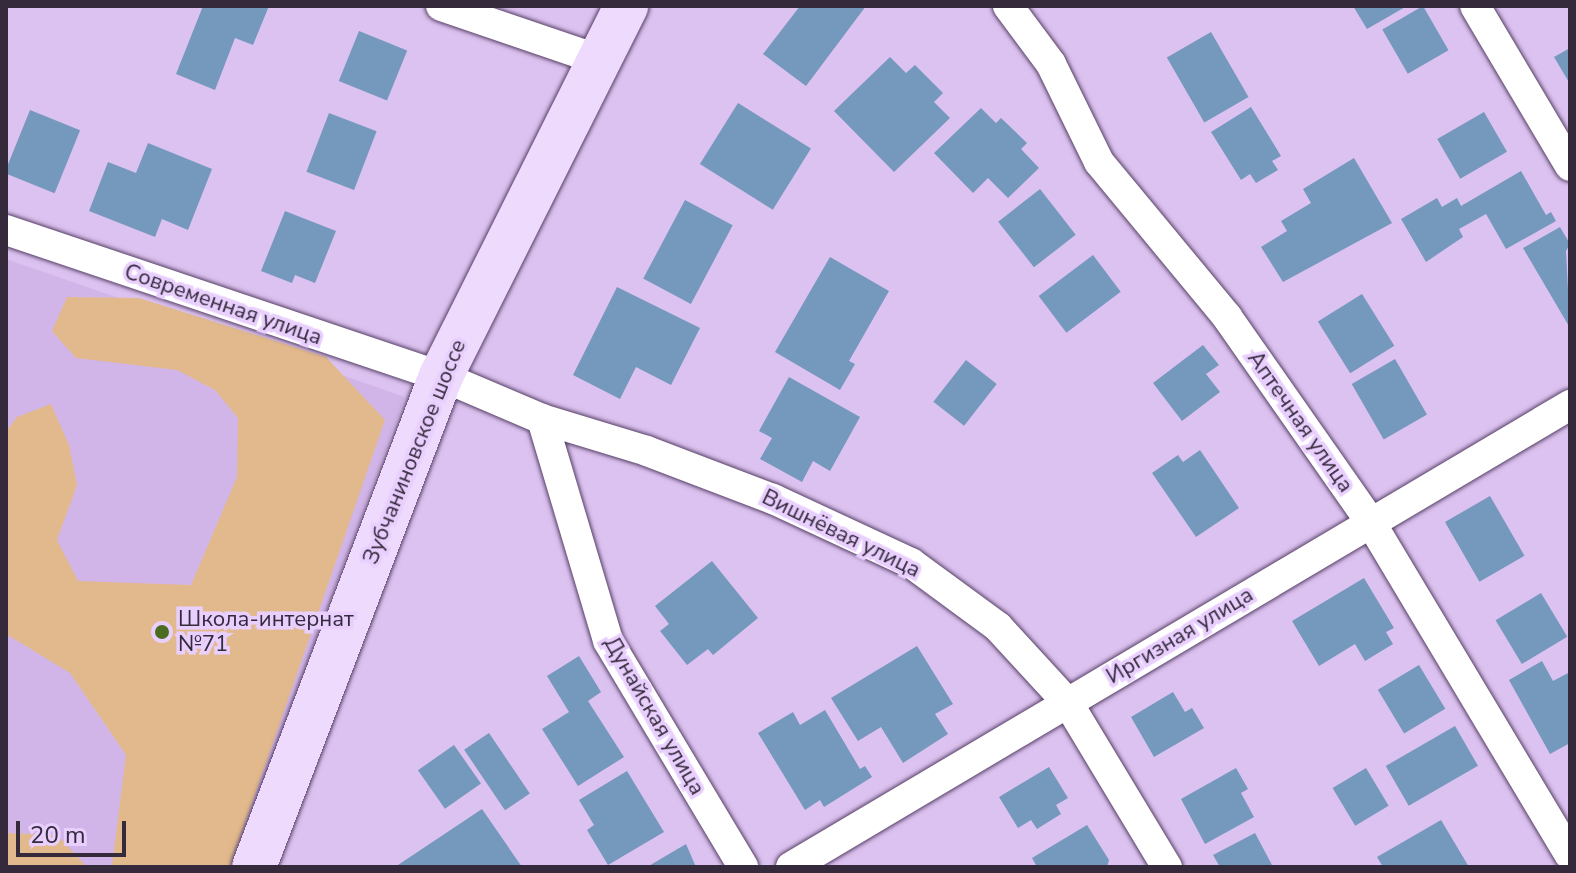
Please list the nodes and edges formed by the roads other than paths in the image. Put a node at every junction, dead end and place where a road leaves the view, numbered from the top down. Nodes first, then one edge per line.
1 (441, 6) edge
2 (626, 6) edge
3 (1008, 6) edge
4 (1475, 6) edge
5 (597, 59) junction
6 (1570, 166) edge
7 (6, 230) edge
8 (441, 376) junction
9 (1570, 405) edge
10 (542, 419) junction
11 (1371, 523) junction
12 (1068, 703) junction
13 (1570, 855) edge
14 (254, 867) edge
15 (743, 867) edge
16 (791, 867) edge
17 (1167, 867) edge

1 - 5 street
2 - 5 main road, Зубчаниновское шоссе
3 - 11 street, Аптечная улица
4 - 6 street
5 - 8 main road, Зубчаниновское шоссе
7 - 8 street, Современная улица
8 - 10 street, Вишнёвая улица
8 - 14 main road, Зубчаниновское шоссе
9 - 11 street, Иргизная улица
10 - 12 street, Вишнёвая улица
10 - 15 street, Дунайская улица
11 - 12 street, Иргизная улица
11 - 13 street, Аптечная улица
12 - 16 street, Иргизная улица
12 - 17 street, Вишнёвая улица

